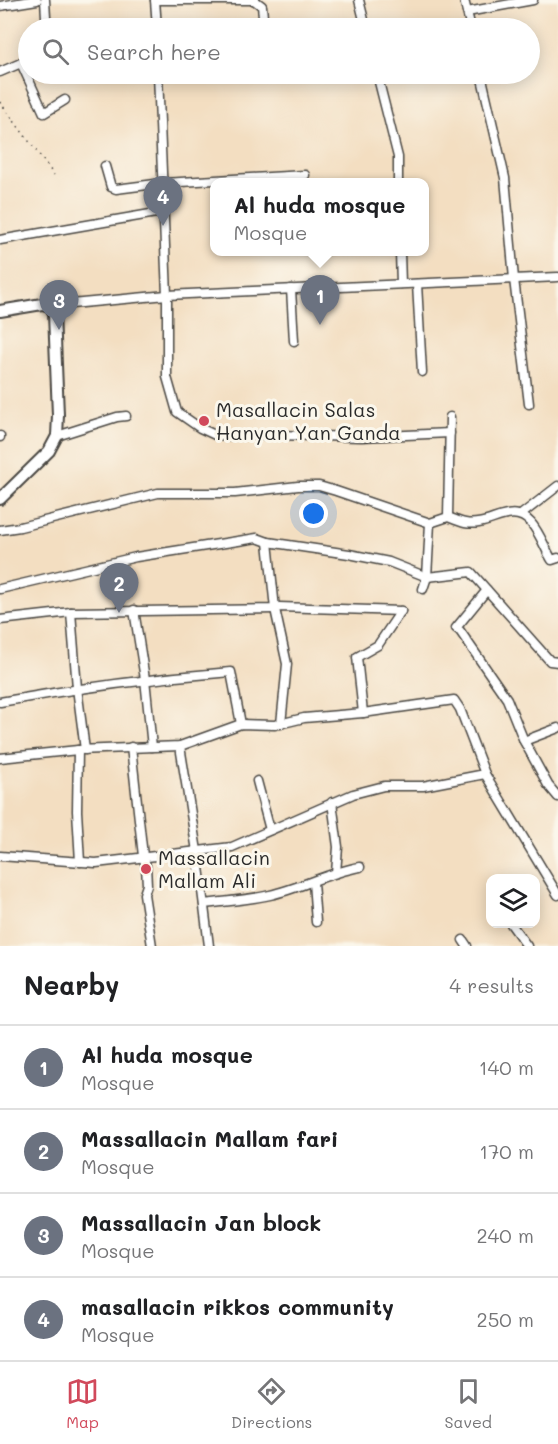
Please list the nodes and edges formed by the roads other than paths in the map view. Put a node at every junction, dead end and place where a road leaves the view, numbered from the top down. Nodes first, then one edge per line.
1 (38, 0) edge
2 (45, 0) edge
3 (155, 0) edge
4 (359, 0) edge
5 (464, 0) edge
6 (533, 0) edge
7 (0, 6) edge
8 (467, 12) junction
9 (47, 18) edge
10 (156, 18) edge
11 (263, 18) edge
12 (364, 18) edge
13 (468, 18) edge
14 (18, 65) edge
15 (0, 72) edge
16 (33, 84) edge
17 (159, 84) edge
18 (380, 84) edge
19 (483, 84) edge
20 (65, 100) dead end
21 (105, 166) dead end
22 (305, 175) dead end
23 (252, 178) edge
24 (398, 178) edge
25 (210, 180) edge
26 (163, 183) junction
27 (162, 212) junction
28 (0, 240) edge
29 (400, 256) edge
30 (558, 277) edge
31 (514, 279) junction
32 (401, 284) junction
33 (417, 284) junction
34 (291, 289) junction
35 (167, 295) junction
36 (50, 306) junction
37 (0, 311) edge
38 (294, 341) dead end
39 (422, 372) dead end
40 (529, 404) dead end
41 (126, 416) dead end
42 (450, 417) dead end
43 (450, 433) junction
44 (57, 436) junction
45 (558, 486) edge
46 (0, 499) edge
47 (522, 514) junction
48 (448, 517) junction
49 (430, 523) junction
50 (0, 530) edge
51 (268, 542) junction
52 (558, 558) edge
53 (427, 577) junction
54 (423, 589) dead end
55 (0, 590) edge
56 (487, 590) junction
57 (275, 609) junction
58 (134, 610) junction
59 (71, 612) junction
60 (0, 620) edge
61 (558, 662) edge
62 (145, 679) junction
63 (77, 688) junction
64 (0, 702) edge
65 (363, 713) junction
66 (241, 724) junction
67 (281, 724) junction
68 (558, 728) edge
69 (524, 741) junction
70 (180, 746) junction
71 (131, 747) junction
72 (152, 747) junction
73 (81, 750) junction
74 (0, 758) edge
75 (485, 774) junction
76 (257, 781) dead end
77 (558, 797) edge
78 (332, 802) junction
79 (270, 830) junction
80 (197, 851) junction
81 (0, 856) edge
82 (143, 856) junction
83 (80, 862) junction
84 (360, 867) dead end
85 (336, 873) junction
86 (313, 882) junction
87 (558, 895) edge
88 (204, 904) junction
89 (316, 922) dead end
90 (515, 928) edge
91 (152, 946) edge
92 (209, 946) edge
93 (527, 946) edge

1 - 7 street
2 - 9 street
3 - 10 street
3 - 11 street
4 - 12 street
5 - 8 street
6 - 8 street
8 - 13 street
14 - 15 street
16 - 20 street
17 - 26 street
18 - 24 street
19 - 31 street
21 - 26 street
22 - 23 street
25 - 26 street
26 - 27 street
27 - 28 street
27 - 35 street
29 - 32 street
30 - 31 street
31 - 33 street
31 - 40 street
32 - 33 street
32 - 34 street
33 - 39 street
34 - 35 street
34 - 38 street
35 - 36 street
35 - 43 street
36 - 37 street
36 - 44 street
41 - 44 street
42 - 43 street
43 - 48 street
44 - 46 street
45 - 47 street
47 - 48 street
47 - 52 street
48 - 49 street
49 - 50 street
49 - 53 street
51 - 53 street
51 - 55 street
51 - 57 street
53 - 54 street
53 - 56 street
56 - 61 street
56 - 69 street
57 - 58 street
57 - 65 street
57 - 67 street
58 - 59 street
58 - 62 street
59 - 60 street
59 - 63 street
62 - 63 street
62 - 66 street
62 - 72 street
63 - 64 street
63 - 73 street
65 - 67 street
65 - 75 street
66 - 67 street
66 - 70 street
68 - 69 street
69 - 77 street
70 - 72 street
70 - 80 street
71 - 72 street
71 - 73 street
71 - 82 street
73 - 74 street
73 - 83 street
75 - 78 street
75 - 87 street
76 - 79 street
78 - 79 street
78 - 85 street
79 - 80 street
80 - 82 street
80 - 88 street
81 - 83 street
82 - 83 street
82 - 91 street
84 - 85 street
85 - 86 street
86 - 88 street
86 - 89 street
88 - 92 street
90 - 93 street

